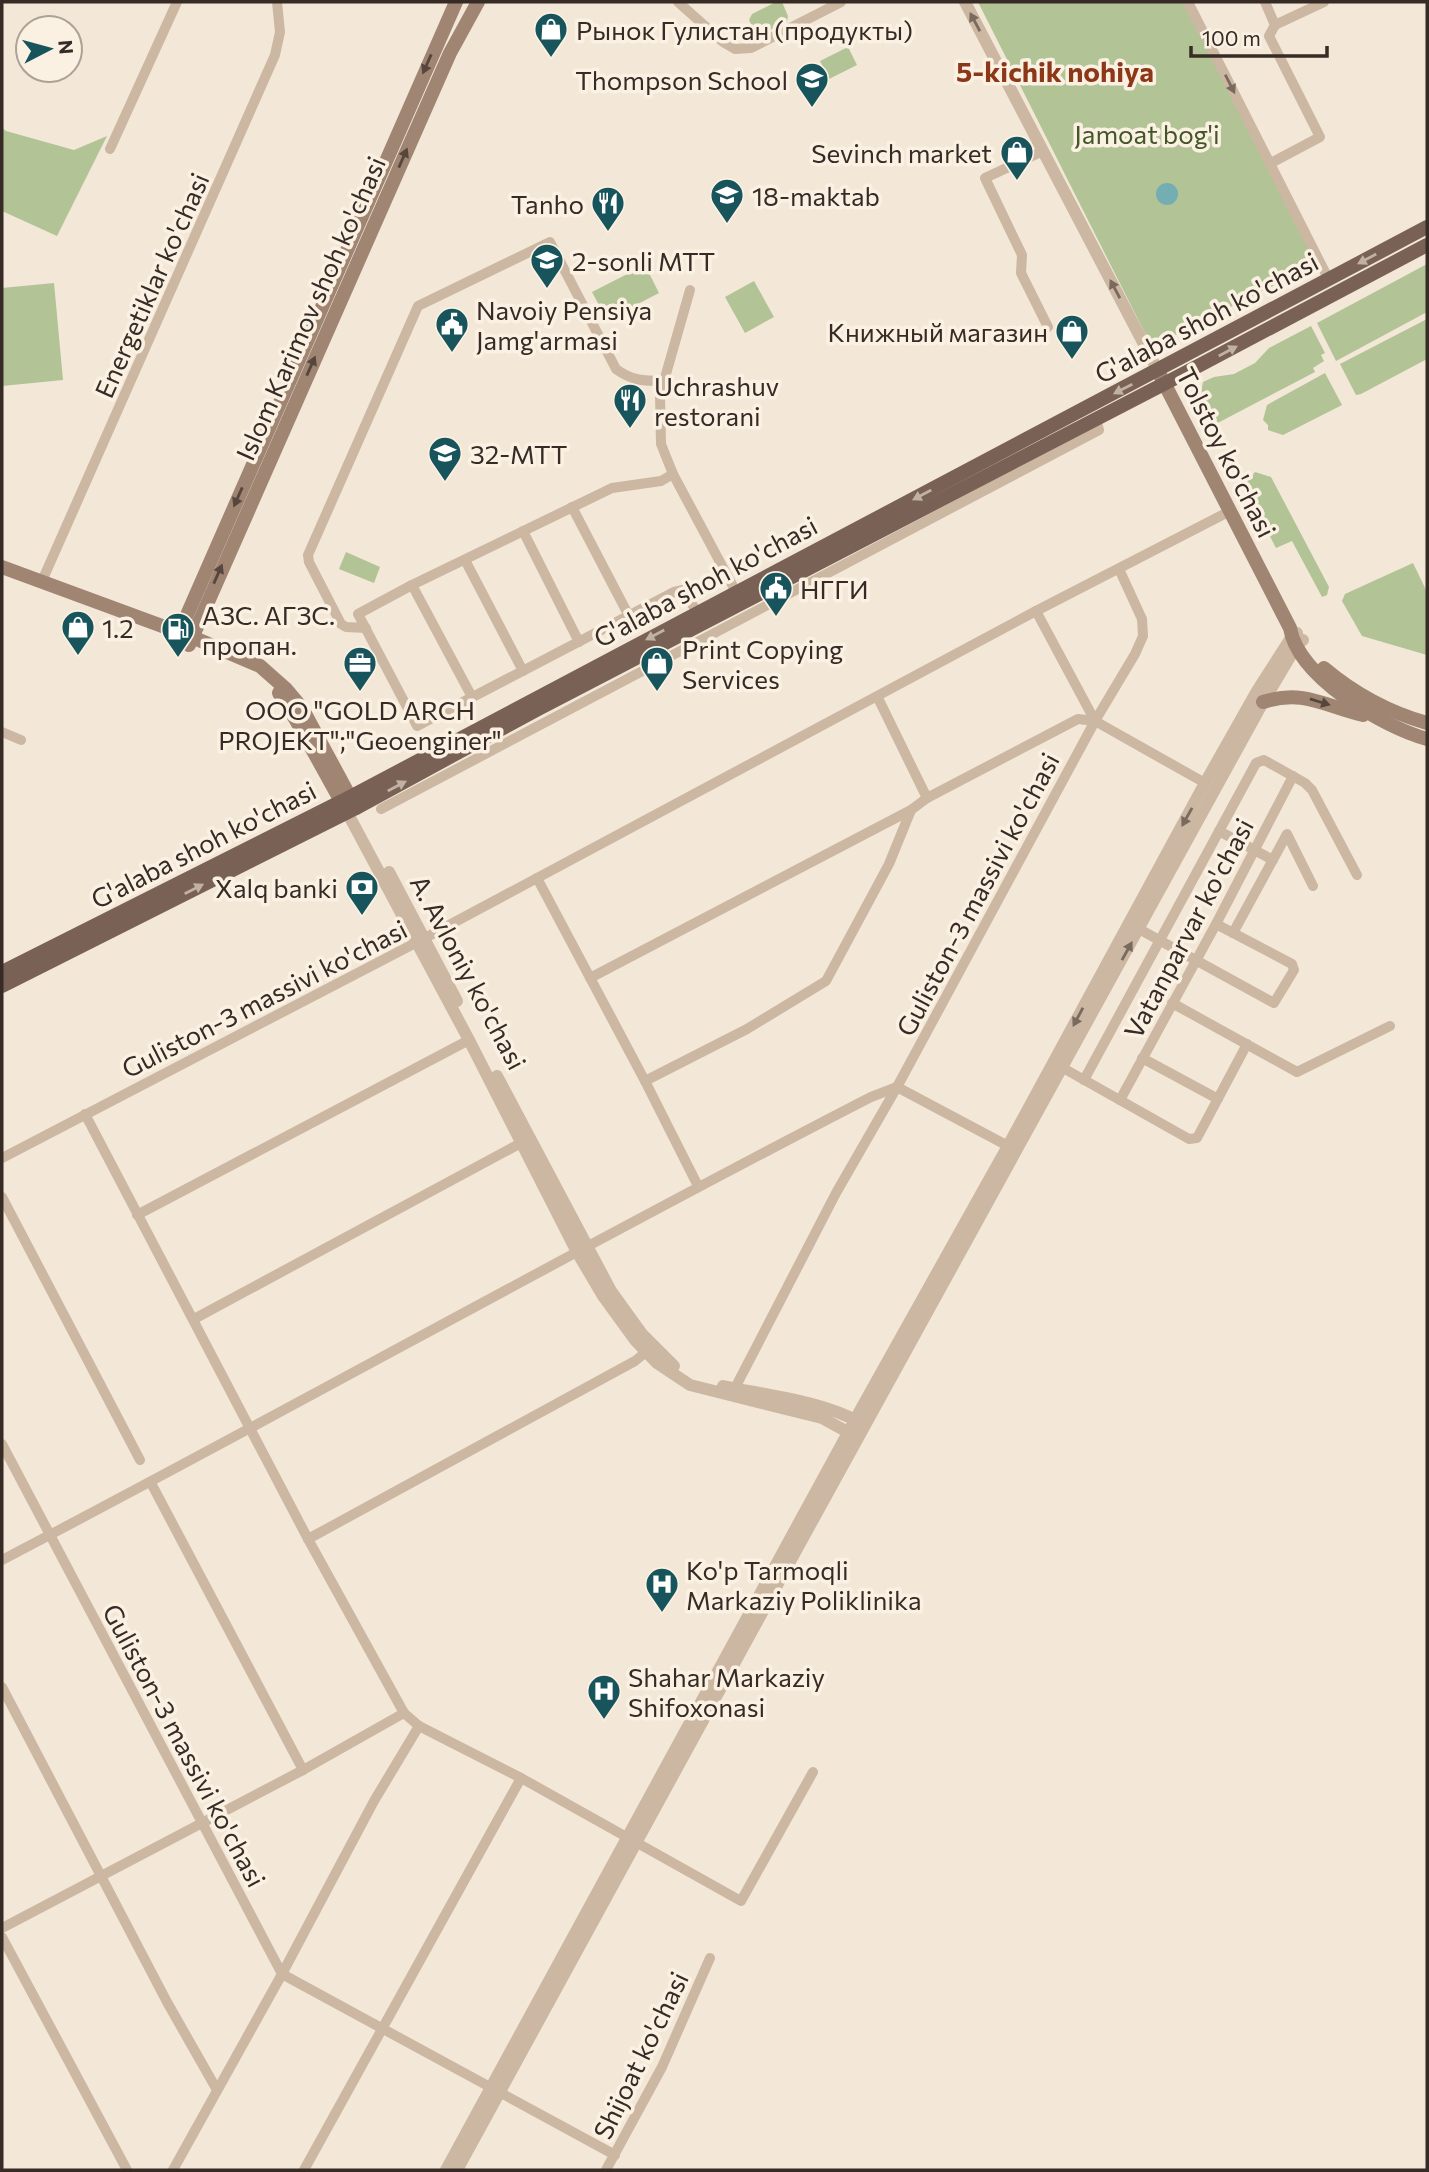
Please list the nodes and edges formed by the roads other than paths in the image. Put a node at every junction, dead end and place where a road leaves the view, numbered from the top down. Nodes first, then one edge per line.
1 (177, 2) edge
2 (277, 2) edge
3 (456, 2) edge
4 (478, 2) edge
5 (678, 2) edge
6 (841, 2) edge
7 (965, 2) edge
8 (1188, 2) edge
9 (1265, 2) edge
10 (1324, 2) edge
11 (1275, 25) junction
12 (110, 149) dead end
13 (1042, 151) junction
14 (1271, 163) junction
15 (1427, 227) edge
16 (1427, 244) edge
17 (1329, 279) junction
18 (690, 290) dead end
19 (1048, 327) dead end
20 (1162, 377) junction
21 (664, 381) junction
22 (673, 474) junction
23 (572, 507) junction
24 (1230, 511) junction
25 (523, 531) junction
26 (465, 560) junction
27 (2, 567) edge
28 (1119, 569) junction
29 (2, 576) edge
30 (43, 581) junction
31 (412, 585) junction
32 (736, 593) junction
33 (1036, 611) junction
34 (697, 612) junction
35 (629, 616) junction
36 (366, 628) junction
37 (1296, 637) junction
38 (184, 638) junction
39 (579, 642) junction
40 (523, 671) junction
41 (472, 697) junction
42 (878, 698) junction
43 (1263, 702) junction
44 (1376, 717) junction
45 (1095, 721) junction
46 (1427, 723) edge
47 (2, 732) edge
48 (1427, 739) edge
49 (21, 740) dead end
50 (1293, 776) junction
51 (424, 779) junction
52 (1205, 783) junction
53 (927, 798) junction
54 (349, 805) junction
55 (381, 809) dead end
56 (911, 810) junction
57 (1219, 831) junction
58 (1255, 849) junction
59 (1273, 860) junction
60 (1357, 875) dead end
61 (537, 878) junction
62 (1313, 886) dead end
63 (1216, 924) junction
64 (1136, 925) junction
65 (1233, 933) junction
66 (420, 940) junction
67 (1160, 941) junction
68 (1196, 960) junction
69 (2, 972) edge
70 (590, 978) junction
71 (2, 986) edge
72 (1172, 1003) junction
73 (1390, 1026) dead end
74 (469, 1040) junction
75 (1247, 1044) junction
76 (1142, 1058) junction
77 (1063, 1068) junction
78 (1084, 1080) junction
79 (645, 1081) junction
80 (897, 1087) junction
81 (1218, 1099) junction
82 (1120, 1100) junction
83 (85, 1114) junction
84 (521, 1143) junction
85 (1008, 1146) junction
86 (2, 1158) edge
87 (698, 1186) junction
88 (2, 1197) edge
89 (137, 1215) junction
90 (582, 1250) junction
91 (194, 1319) junction
92 (646, 1352) junction
93 (736, 1388) junction
94 (856, 1428) junction
95 (251, 1429) junction
96 (2, 1444) edge
97 (140, 1460) dead end
98 (150, 1483) junction
99 (50, 1535) junction
100 (308, 1539) junction
101 (2, 1560) edge
102 (2, 1687) edge
103 (404, 1713) junction
104 (419, 1726) junction
105 (303, 1770) junction
106 (813, 1772) dead end
107 (521, 1778) junction
108 (201, 1823) junction
109 (632, 1840) junction
110 (101, 1876) junction
111 (2, 1928) edge
112 (2, 1937) edge
113 (710, 1958) dead end
114 (282, 1974) junction
115 (382, 2028) junction
116 (217, 2090) junction
117 (495, 2090) junction
118 (615, 2155) junction
119 (127, 2170) edge
120 (173, 2170) edge
121 (304, 2170) edge
122 (446, 2170) edge
123 (457, 2170) edge
124 (606, 2170) edge

1 - 12 street
2 - 30 street, Energetiklar ko'chasi
3 -> 38 main road, Islom Karimov shoh ko'chasi
38 -> 4 main road, Islom Karimov shoh ko'chasi
5 - 6 street
13 -> 7 street, Tolstoy ko'chasi
8 -> 14 street
9 - 11 street
10 - 11 street
11 - 14 street
13 - 19 street
20 -> 13 street, Tolstoy ko'chasi
14 - 17 street
15 -> 17 main road, G'alaba shoh ko'chasi
20 -> 16 main road, G'alaba shoh ko'chasi
17 - 20 main road, G'alaba shoh ko'chasi
18 - 21 street
20 - 24 main road, Tolstoy ko'chasi
20 -> 32 main road, G'alaba shoh ko'chasi
20 - 51 main road, G'alaba shoh ko'chasi
21 - 22 street
21 - 36 street
22 - 23 street
22 - 32 street
23 - 25 street
23 - 35 street
24 - 28 street, Guliston-3 massivi ko'chasi
24 - 37 main road, Tolstoy ko'chasi
25 - 26 street
25 - 39 street
26 - 31 street
26 - 40 street
27 - 30 main road, A. Avloniy ko'chasi
28 - 33 street, Guliston-3 massivi ko'chasi
28 - 45 street, Guliston-3 massivi ko'chasi
29 - 38 main road, A. Avloniy ko'chasi
30 - 38 main road, A. Avloniy ko'chasi
31 - 36 street
31 - 41 street
32 - 34 main road, G'alaba shoh ko'chasi
33 - 42 street, Guliston-3 massivi ko'chasi
33 - 45 street
34 - 35 street
34 -> 54 main road, G'alaba shoh ko'chasi
35 - 39 street
36 - 41 street
37 - 43 street
37 - 44 main road, Tolstoy ko'chasi
37 - 46 main road, Tolstoy ko'chasi
37 - 52 street
38 - 54 main road, A. Avloniy ko'chasi
39 - 40 street
40 - 41 street
42 - 53 street
42 - 61 street, Guliston-3 massivi ko'chasi
43 -> 44 main road
43 - 64 street
44 - 48 main road, Tolstoy ko'chasi
45 - 52 street
45 - 53 street, Guliston-3 massivi ko'chasi
45 - 80 street, Guliston-3 massivi ko'chasi
47 - 49 street
50 - 57 street
50 - 58 street, Vatanparvar ko'chasi
50 - 60 street
54 -> 51 main road, G'alaba shoh ko'chasi
51 - 55 street
52 -> 64 street
53 - 56 street, Guliston-3 massivi ko'chasi
54 - 66 street, A. Avloniy ko'chasi
54 - 69 main road, G'alaba shoh ko'chasi
71 -> 54 main road, G'alaba shoh ko'chasi
56 - 70 street, Guliston-3 massivi ko'chasi
56 - 79 street
57 - 58 street
57 - 67 street
58 - 59 street
58 - 63 street, Vatanparvar ko'chasi
59 - 62 street
59 - 65 street
61 - 66 street, Guliston-3 massivi ko'chasi
61 - 70 street
63 - 65 street
63 - 68 street, Vatanparvar ko'chasi
64 - 67 street
77 -> 64 street
64 -> 85 street
65 - 68 street
66 - 74 street, A. Avloniy ko'chasi
66 - 83 street, Guliston-3 massivi ko'chasi
66 - 90 street, A. Avloniy ko'chasi
67 - 68 street
67 - 78 street
68 - 72 street, Vatanparvar ko'chasi
70 - 79 street
72 - 75 street
72 - 76 street, Vatanparvar ko'chasi
73 - 75 street
74 - 84 street, A. Avloniy ko'chasi
74 - 89 street
75 - 81 street
76 - 81 street
76 - 82 street, Vatanparvar ko'chasi
77 - 78 street
77 - 94 street
78 - 82 street
79 - 87 street
80 - 85 street
80 - 87 street
80 - 93 street, Guliston-3 massivi ko'chasi
81 - 82 street
83 - 86 street, Guliston-3 massivi ko'chasi
83 - 89 street
84 - 90 street, A. Avloniy ko'chasi
84 - 91 street
85 - 94 street
87 - 90 street
88 - 97 street
89 - 91 street
90 - 92 street, A. Avloniy ko'chasi
90 - 93 street, A. Avloniy ko'chasi
90 - 95 street
91 - 95 street
92 - 94 street, A. Avloniy ko'chasi
92 - 100 street
93 - 94 street, A. Avloniy ko'chasi
94 - 109 street
95 - 98 street
95 - 100 street
96 - 99 street, Guliston-3 massivi ko'chasi
98 - 99 street
98 - 105 street
99 - 101 street
99 - 108 street, Guliston-3 massivi ko'chasi
100 - 103 street
102 - 110 street
103 - 104 street
103 - 105 street
104 - 107 street
104 - 114 street
105 - 108 street
106 - 109 street
107 - 109 street
107 - 115 street
108 - 110 street
108 - 114 street, Guliston-3 massivi ko'chasi
109 - 117 street
110 - 111 street
110 - 116 street
112 - 119 street
113 - 118 street, Shijoat ko'chasi
114 - 115 street
114 - 116 street
115 - 117 street
115 - 121 street
116 - 120 street
117 - 118 street
117 - 122 street
117 - 123 street
118 - 124 street, Shijoat ko'chasi

